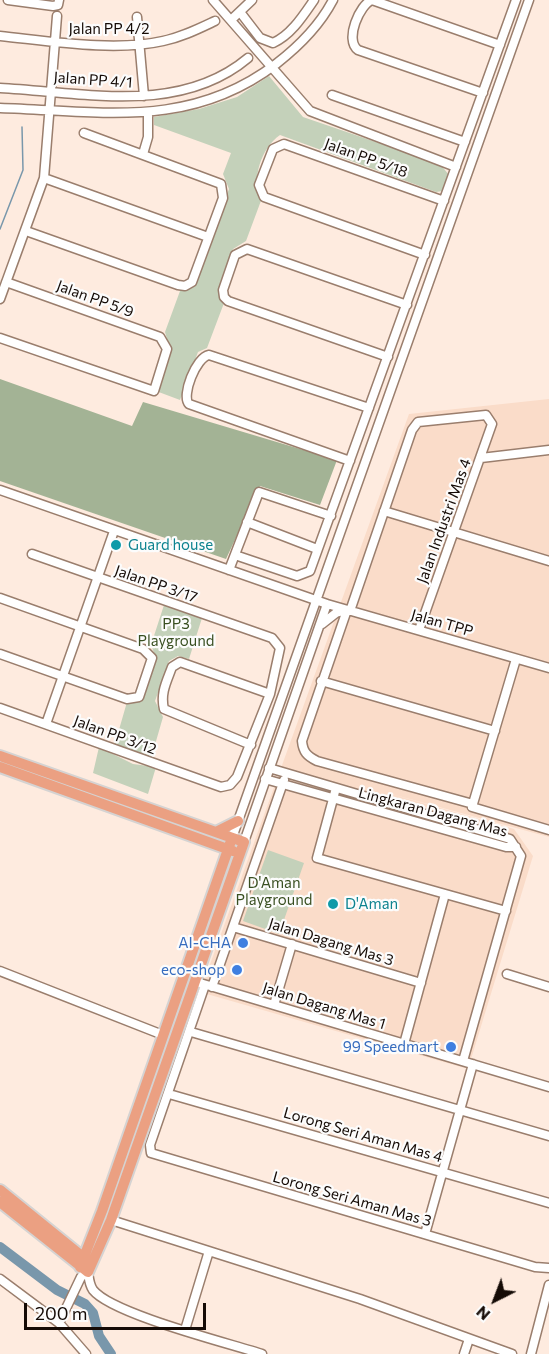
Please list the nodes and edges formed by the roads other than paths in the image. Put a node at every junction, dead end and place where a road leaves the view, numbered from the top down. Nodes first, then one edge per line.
1 (8, 0) edge
2 (213, 0) edge
3 (252, 0) edge
4 (314, 0) edge
5 (333, 0) edge
6 (516, 0) edge
7 (529, 0) edge
8 (58, 2) edge
9 (240, 12) junction
10 (57, 16) dead end
11 (137, 17) dead end
12 (231, 20) junction
13 (215, 21) dead end
14 (0, 36) edge
15 (55, 42) junction
16 (138, 44) junction
17 (500, 45) junction
18 (248, 58) dead end
19 (271, 68) junction
20 (0, 88) edge
21 (52, 91) junction
22 (483, 93) junction
23 (332, 95) dead end
24 (144, 96) junction
25 (0, 108) edge
26 (50, 110) junction
27 (148, 114) junction
28 (84, 133) dead end
29 (465, 142) junction
30 (143, 154) junction
31 (456, 167) junction
32 (44, 178) junction
33 (444, 201) junction
34 (26, 231) junction
35 (208, 237) junction
36 (425, 255) junction
37 (6, 282) junction
38 (0, 299) edge
39 (407, 305) junction
40 (0, 338) edge
41 (388, 357) junction
42 (369, 408) junction
43 (549, 450) edge
44 (481, 458) junction
45 (350, 461) junction
46 (0, 490) edge
47 (384, 511) junction
48 (331, 516) junction
49 (247, 522) junction
50 (114, 531) junction
51 (455, 533) junction
52 (317, 549) junction
53 (32, 554) dead end
54 (235, 555) junction
55 (549, 561) edge
56 (229, 570) junction
57 (98, 578) junction
58 (323, 580) junction
59 (298, 594) junction
60 (0, 598) edge
61 (316, 600) junction
62 (327, 604) junction
63 (348, 611) junction
64 (308, 622) junction
65 (81, 627) junction
66 (320, 627) junction
67 (419, 630) junction
68 (0, 654) edge
69 (516, 659) junction
70 (549, 668) edge
71 (63, 676) junction
72 (321, 681) junction
73 (270, 694) junction
74 (0, 708) edge
75 (46, 724) junction
76 (495, 731) junction
77 (251, 745) junction
78 (0, 756) edge
79 (0, 768) edge
80 (269, 768) junction
81 (286, 774) junction
82 (266, 779) junction
83 (283, 784) junction
84 (336, 788) junction
85 (334, 799) junction
86 (473, 804) junction
87 (238, 821) junction
88 (549, 830) edge
89 (216, 832) junction
90 (232, 838) junction
91 (244, 842) junction
92 (210, 843) junction
93 (516, 847) junction
94 (228, 849) junction
95 (239, 854) junction
96 (222, 867) junction
97 (445, 894) junction
98 (506, 911) junction
99 (233, 927) junction
100 (292, 944) junction
101 (0, 971) edge
102 (507, 974) dead end
103 (194, 982) junction
104 (421, 983) junction
105 (209, 986) junction
106 (549, 987) edge
107 (274, 1005) junction
108 (191, 1032) junction
109 (163, 1035) junction
110 (404, 1044) junction
111 (464, 1062) junction
112 (473, 1064) junction
113 (549, 1087) edge
114 (169, 1094) junction
115 (460, 1110) junction
116 (549, 1137) edge
117 (442, 1172) junction
118 (0, 1190) edge
119 (0, 1202) edge
120 (549, 1203) edge
121 (111, 1220) junction
122 (425, 1234) junction
123 (210, 1251) junction
124 (549, 1268) edge
125 (84, 1270) junction
126 (0, 1279) edge
127 (549, 1285) edge
128 (59, 1323) junction
129 (185, 1330) junction
130 (469, 1338) junction
131 (86, 1354) edge
132 (262, 1354) edge
133 (464, 1354) edge
134 (512, 1354) edge
135 (531, 1354) edge

1 - 8 street
2 - 12 street
3 - 9 street
4 - 9 street
5 - 19 street
6 - 17 street
7 - 58 street
9 - 12 street
10 - 15 street
11 - 16 street
12 - 19 street
13 - 16 street, Jalan PP 4/2
14 - 15 street, Jalan PP 4/2
15 - 16 street, Jalan PP 4/2
15 - 21 street
16 - 24 street
17 - 22 street
17 - 22 street
18 - 24 street, Jalan PP 4/1
19 - 27 street
19 - 31 street
20 - 21 street, Jalan PP 4/1
21 - 24 street, Jalan PP 4/1
21 - 26 street
22 - 29 street
23 - 29 street
25 - 26 street
26 - 27 street
26 - 32 street
27 - 30 street
28 - 30 street
29 - 31 street
30 - 35 street
31 - 33 street
32 - 34 street
32 - 35 street
33 - 36 street
33 - 36 street, Jalan PP 5/18
34 - 35 street
34 - 37 street
36 - 39 street
37 - 38 street
37 - 40 street, Jalan PP 5/9
39 - 41 street
39 - 41 street
41 - 42 street
42 - 45 street
42 - 45 street
43 - 44 street
44 - 47 street, Jalan Industri Mas 4
44 - 51 street, Jalan Industri Mas 4
45 - 48 street
46 - 50 street, Jalan TPP
47 - 51 street
47 - 63 street
48 - 49 street
48 - 52 street
49 - 52 street
49 - 54 street
50 - 56 street, Jalan TPP
50 - 57 street
51 - 55 street
51 - 67 street, Jalan Industri Mas 4
52 - 54 street
53 - 57 street, Jalan PP 3/17
54 - 56 street
56 - 59 street, Jalan TPP
57 - 65 street
57 - 73 street, Jalan PP 3/17
58 - 59 street
58 - 61 street
59 - 61 street, Jalan TPP
59 - 64 street
60 - 65 street
61 - 62 street, Jalan TPP
61 - 64 street
62 - 63 street, Jalan TPP
62 - 66 street
63 - 66 street
63 - 67 street, Jalan TPP
63 - 72 street
64 - 87 street
65 - 71 street
65 - 71 street
66 - 80 street
67 - 69 street, Jalan TPP
68 - 71 street
69 - 70 street, Jalan TPP
69 - 76 street
71 - 75 street
72 - 76 street
72 - 86 street
73 - 77 street
73 - 77 street
74 - 75 street, Jalan PP 3/12
75 - 77 street, Jalan PP 3/12
76 - 86 street
78 - 89 main road
79 - 92 main road
80 - 81 street, Lingkaran Dagang Mas
80 - 82 street
81 - 83 street
81 - 84 street, Lingkaran Dagang Mas
82 - 83 street, Lingkaran Dagang Mas
82 - 91 street
83 - 85 street, Lingkaran Dagang Mas
83 - 99 street
84 - 85 street
84 - 93 street, Lingkaran Dagang Mas
85 - 93 street, Lingkaran Dagang Mas
85 - 97 street
86 - 88 street
87 - 89 main road
87 - 90 street
89 - 90 main road
90 - 91 main road
90 - 94 main road
91 - 95 main road
92 - 94 main road
92 - 96 main road
93 - 98 street
94 - 95 main road
94 - 96 main road
95 - 103 main road
96 - 109 main road
97 - 98 street
97 - 104 street
98 - 111 street
99 - 100 street, Jalan Dagang Mas 3
99 - 105 street
100 - 104 street, Jalan Dagang Mas 3
100 - 107 street
101 - 109 street
102 - 106 street
103 - 105 street, Jalan Dagang Mas 1
103 - 121 main road
104 - 110 street
105 - 107 street, Jalan Dagang Mas 1
105 - 108 street
107 - 110 street, Jalan Dagang Mas 1
108 - 114 street
108 - 115 street
109 - 125 main road
110 - 111 street, Jalan Dagang Mas 1
111 - 112 street, Jalan Dagang Mas 1
112 - 113 street, Jalan Dagang Mas 1
112 - 115 street
114 - 117 street, Lorong Seri Aman Mas 4
114 - 122 street, Lorong Seri Aman Mas 3
115 - 116 street
115 - 117 street
117 - 120 street, Lorong Seri Aman Mas 4
117 - 122 street
118 - 125 main road
119 - 125 main road
121 - 123 street
121 - 125 main road
122 - 124 street, Lorong Seri Aman Mas 3
123 - 129 street
123 - 130 street
125 - 128 street
125 - 129 street
126 - 128 street
127 - 135 street
128 - 131 street
129 - 132 street
130 - 133 street
130 - 134 street

